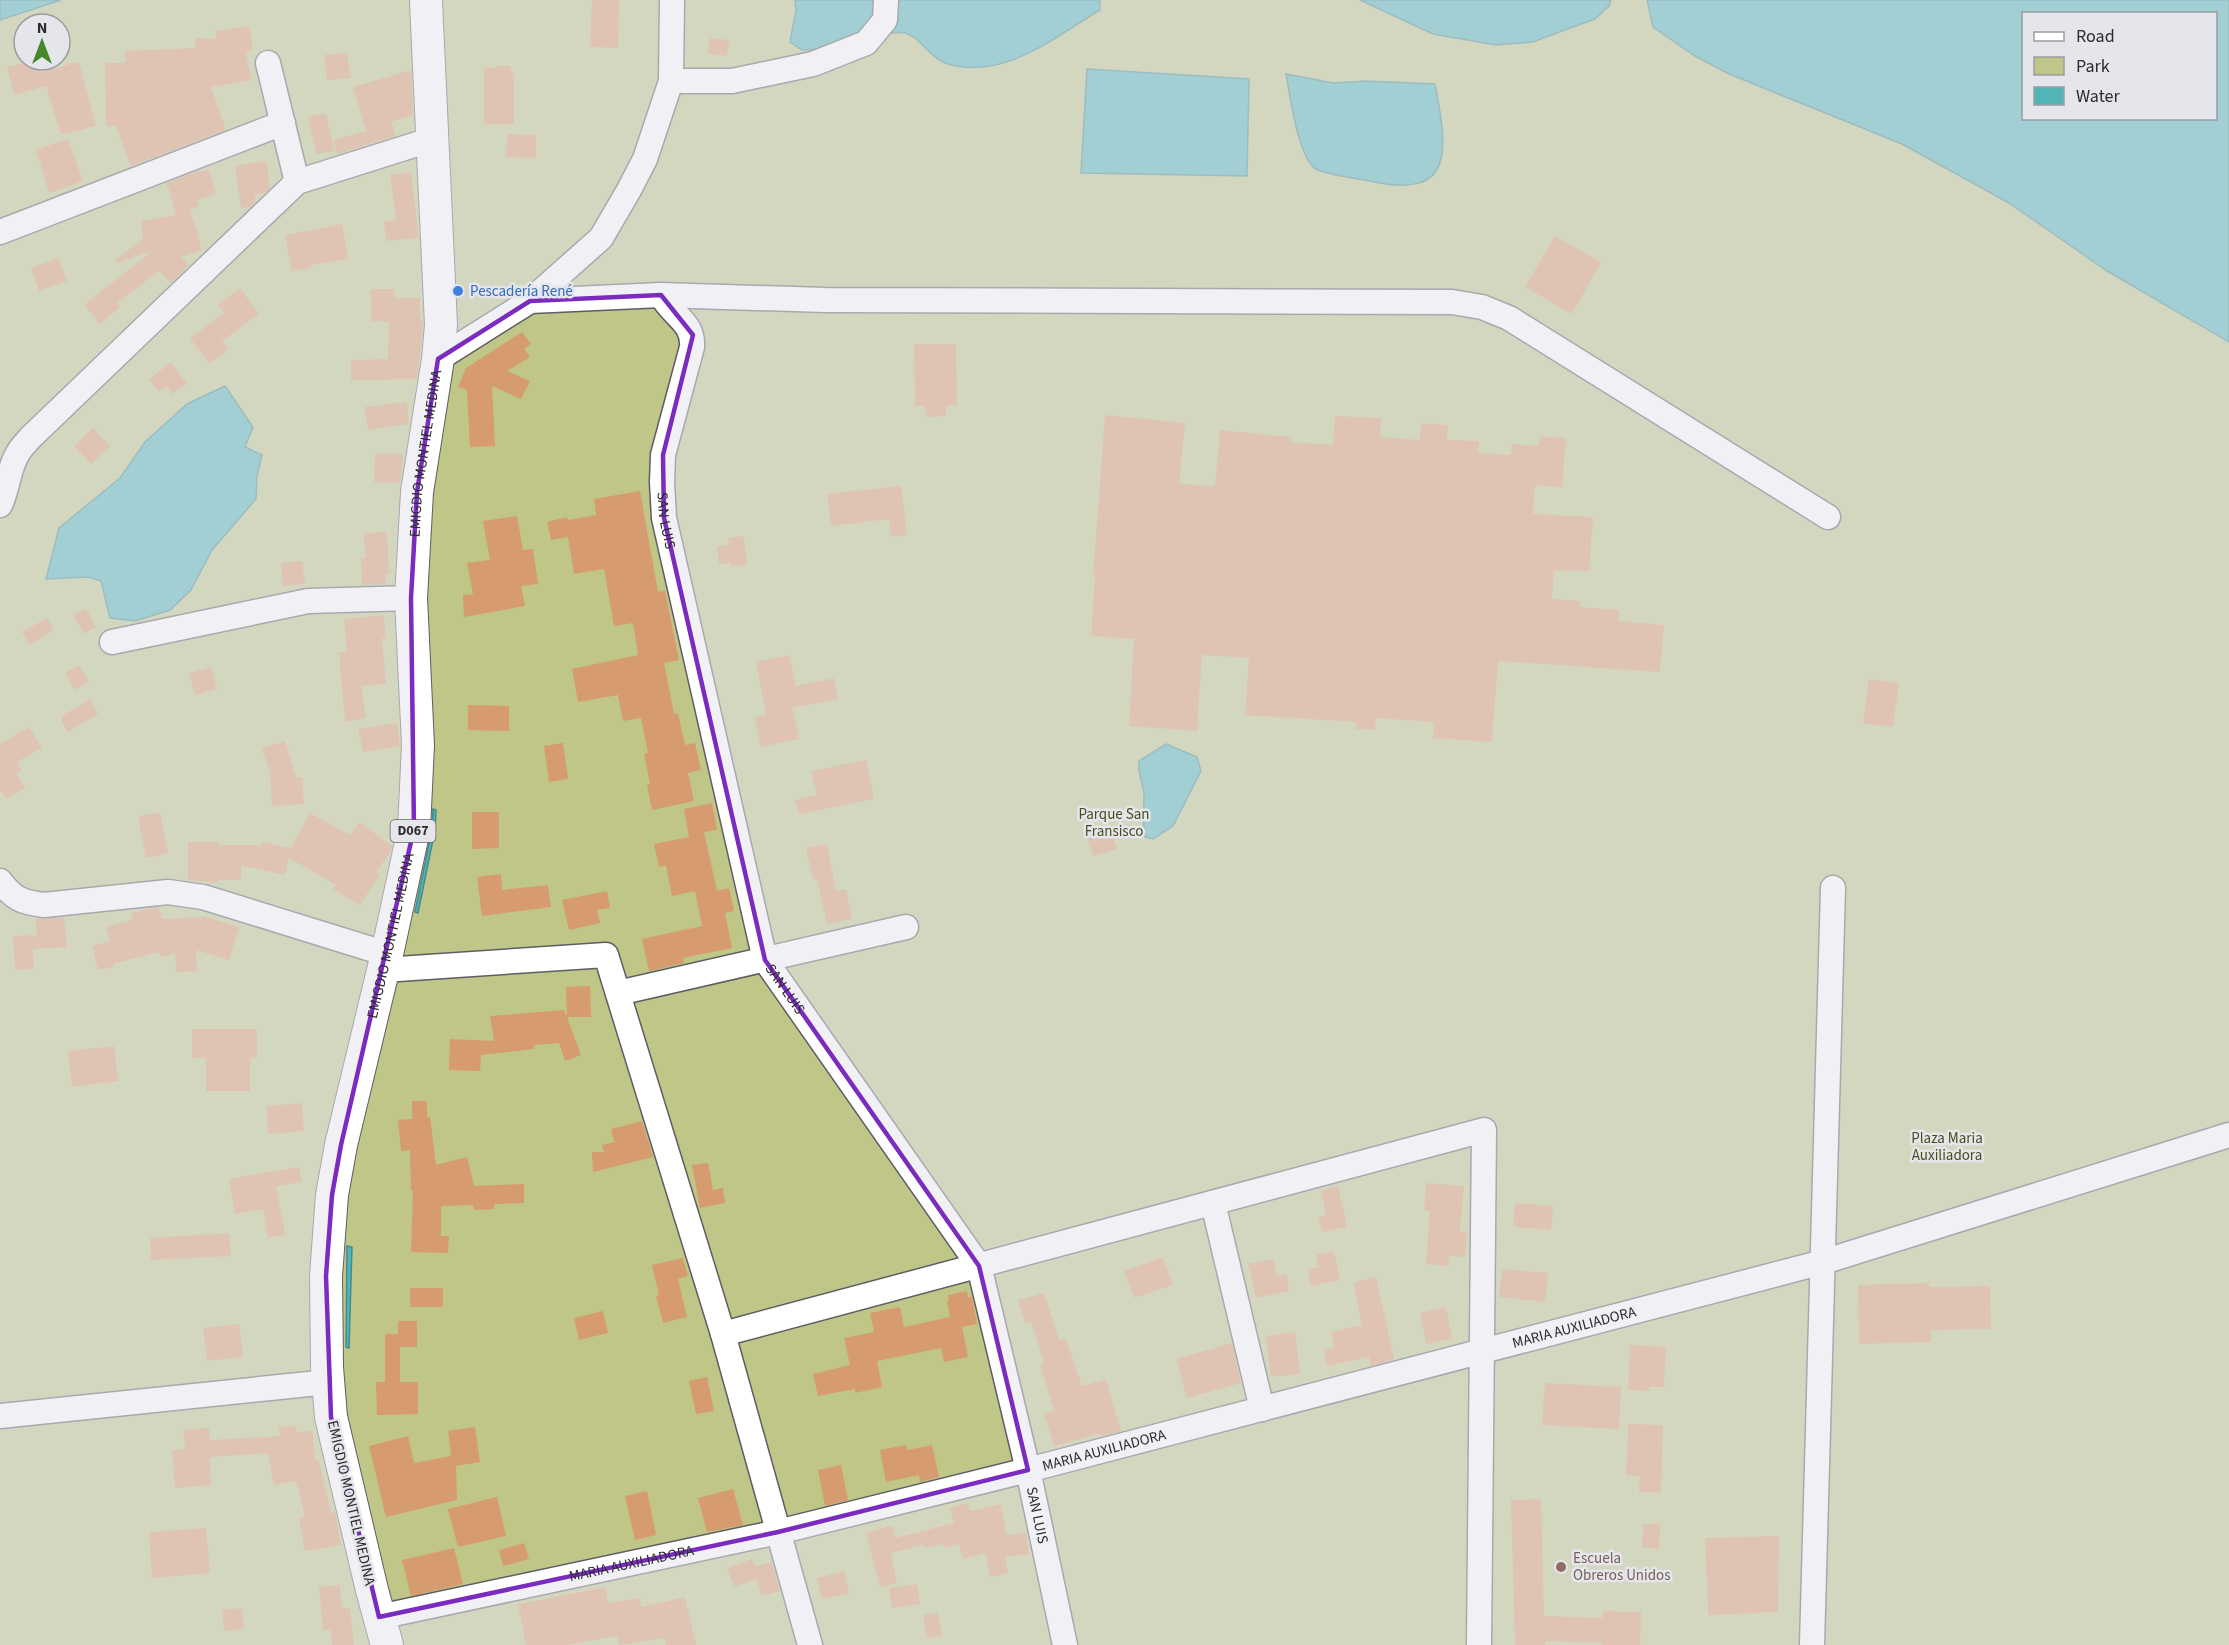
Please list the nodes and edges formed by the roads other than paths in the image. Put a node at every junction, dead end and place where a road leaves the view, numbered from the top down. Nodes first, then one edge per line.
1 (672, 0) edge
2 (425, 1) edge
3 (886, 10) edge
4 (268, 63) dead end
5 (671, 81) junction
6 (283, 123) junction
7 (433, 139) junction
8 (297, 182) junction
9 (0, 232) edge
10 (662, 295) junction
11 (530, 301) junction
12 (438, 358) junction
13 (0, 505) edge
14 (1828, 517) dead end
15 (411, 598) junction
16 (112, 642) dead end
17 (0, 881) edge
18 (1833, 888) dead end
19 (906, 927) dead end
20 (765, 960) junction
21 (385, 962) junction
22 (625, 992) junction
23 (2229, 1135) edge
24 (1213, 1203) junction
25 (1823, 1262) junction
26 (979, 1266) junction
27 (723, 1335) junction
28 (1484, 1351) junction
29 (328, 1382) junction
30 (1262, 1409) junction
31 (0, 1416) edge
32 (1028, 1470) junction
33 (778, 1532) junction
34 (383, 1631) edge
35 (810, 1645) edge
36 (1065, 1645) edge
37 (1479, 1645) edge
38 (1812, 1645) edge

1 - 5 street
2 - 7 main road, EMIGDIO MONTIEL MEDINA / D067
3 - 5 street
4 - 6 street
5 - 11 street
6 - 8 street
6 - 9 street
7 - 8 street
7 - 12 main road, EMIGDIO MONTIEL MEDINA / D067
8 - 13 street
10 - 11 street
10 - 14 street
10 - 20 street, SAN LUIS
11 - 12 street
12 - 15 main road, EMIGDIO MONTIEL MEDINA / D067
15 - 16 street
15 - 21 main road, EMIGDIO MONTIEL MEDINA / D067
17 - 21 street
18 - 25 street
19 - 20 street
20 - 22 street
20 - 26 street, SAN LUIS
21 - 22 street
21 - 29 main road, EMIGDIO MONTIEL MEDINA / D067
22 - 27 street
23 - 25 street, MARIA AUXILIADORA
24 - 26 street
24 - 28 street
24 - 30 street
25 - 28 street, MARIA AUXILIADORA
25 - 38 street
26 - 27 street
26 - 32 street, SAN LUIS
27 - 33 street
28 - 30 street, MARIA AUXILIADORA
28 - 37 street
29 - 31 street
29 - 34 main road, EMIGDIO MONTIEL MEDINA / D067
30 - 32 street, MARIA AUXILIADORA
32 - 33 street, MARIA AUXILIADORA
32 - 36 street, SAN LUIS
33 - 34 street, MARIA AUXILIADORA
33 - 35 street

